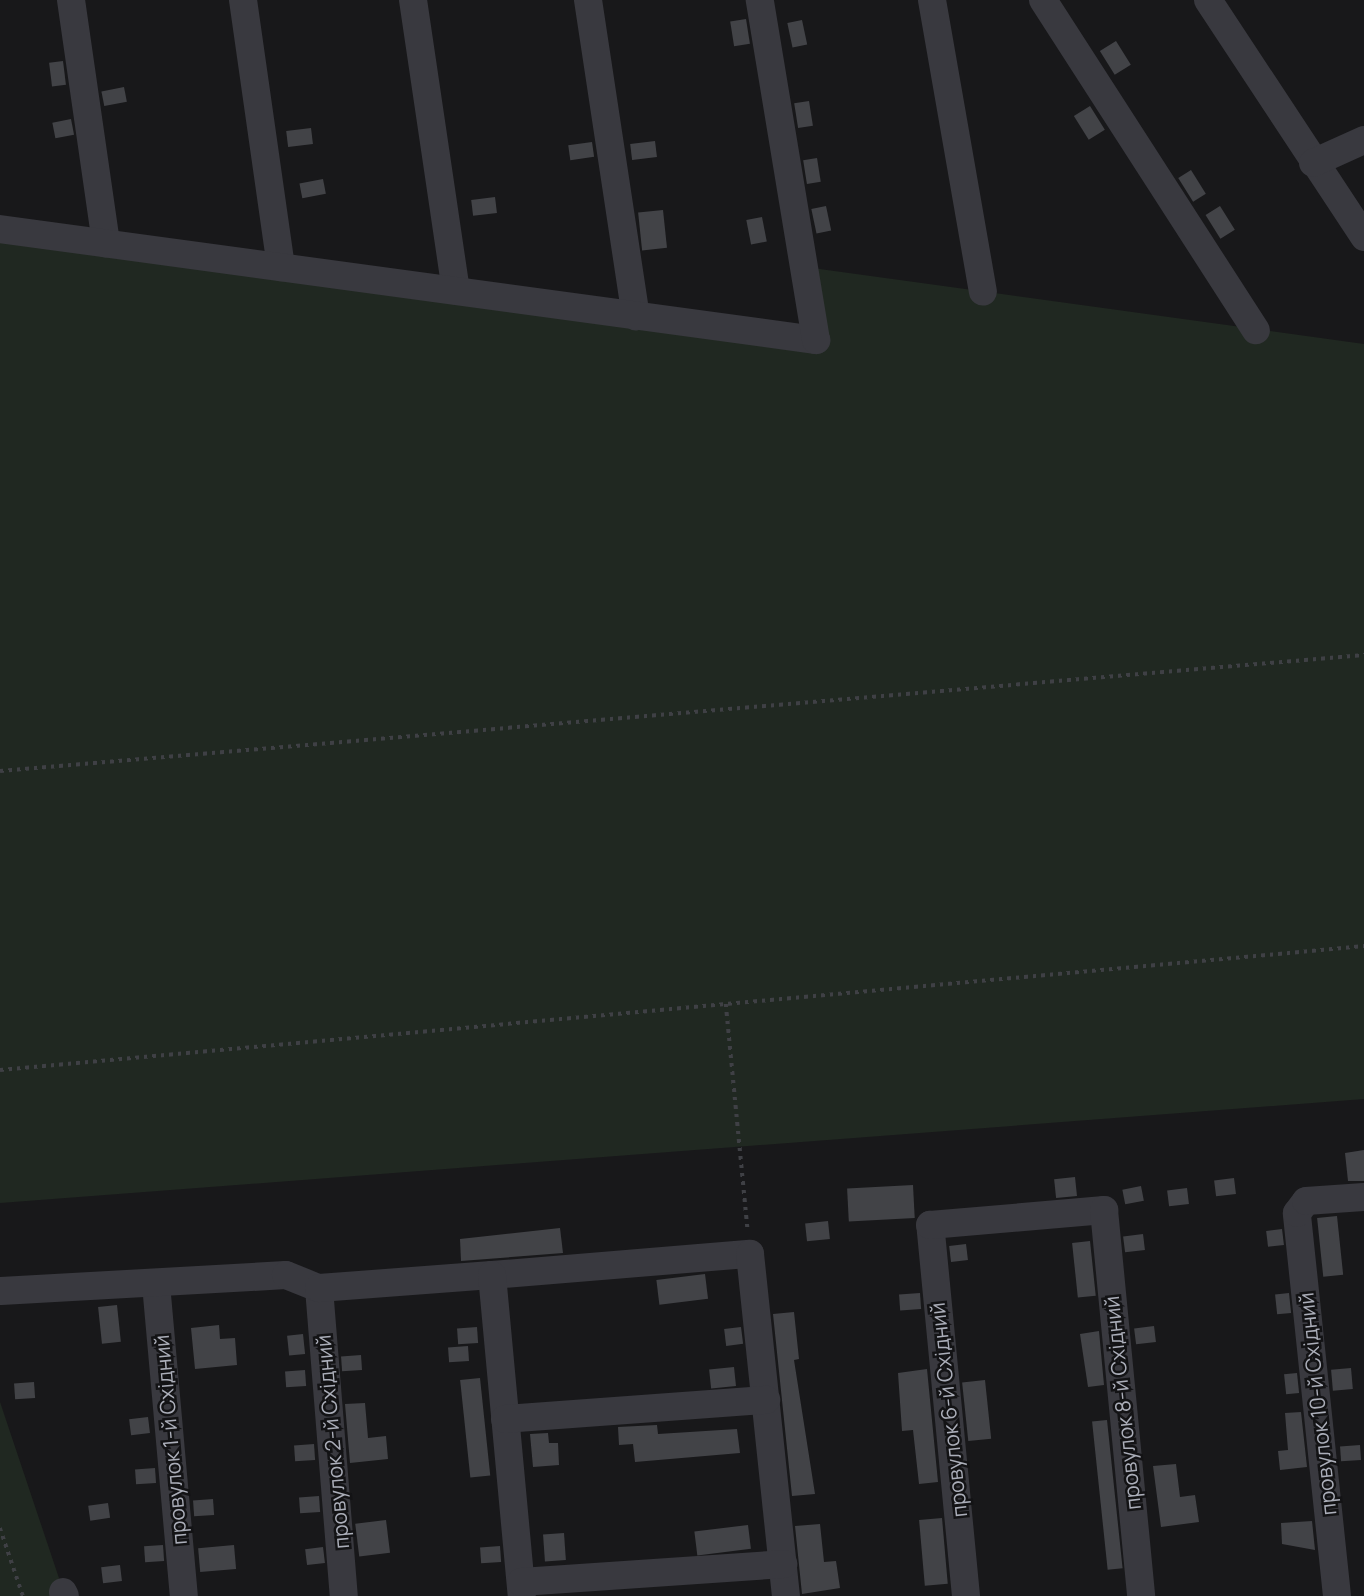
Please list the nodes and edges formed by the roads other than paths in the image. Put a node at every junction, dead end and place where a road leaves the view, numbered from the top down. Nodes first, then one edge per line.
1 (71, 0) edge
2 (243, 0) edge
3 (413, 0) edge
4 (588, 0) edge
5 (760, 0) edge
6 (932, 0) edge
7 (1043, 0) edge
8 (1208, 0) edge
9 (1364, 140) edge
10 (1313, 163) junction
11 (0, 229) edge
12 (1364, 237) edge
13 (106, 244) junction
14 (281, 267) junction
15 (456, 291) junction
16 (982, 292) dead end
17 (636, 316) junction
18 (1255, 330) dead end
19 (1364, 1197) edge
20 (930, 1225) joint
21 (492, 1275) junction
22 (156, 1284) junction
23 (319, 1289) junction
24 (1, 1291) edge
25 (766, 1400) junction
26 (505, 1419) junction
27 (783, 1564) junction
28 (522, 1589) edge
29 (184, 1596) edge
30 (344, 1596) edge
31 (786, 1596) edge
32 (967, 1596) edge
33 (1141, 1596) edge
34 (1337, 1596) edge

1 - 13 street
2 - 14 street
3 - 15 street
4 - 17 street
5 - 17 street
6 - 16 street
7 - 18 street
8 - 10 street
9 - 10 street
10 - 12 street
11 - 13 street
13 - 14 street
14 - 15 street
15 - 17 street
19 - 34 street, провулок 10-й Східний
20 - 32 street, провулок 6-й Східний
20 - 33 street, провулок 8-й Східний
21 - 23 street
21 - 25 street
21 - 26 street
22 - 23 street
22 - 24 street
22 - 29 street, провулок 1-й Східний
23 - 30 street, провулок 2-й Східний
25 - 26 street
25 - 27 street
26 - 28 street
27 - 28 street
27 - 31 street

